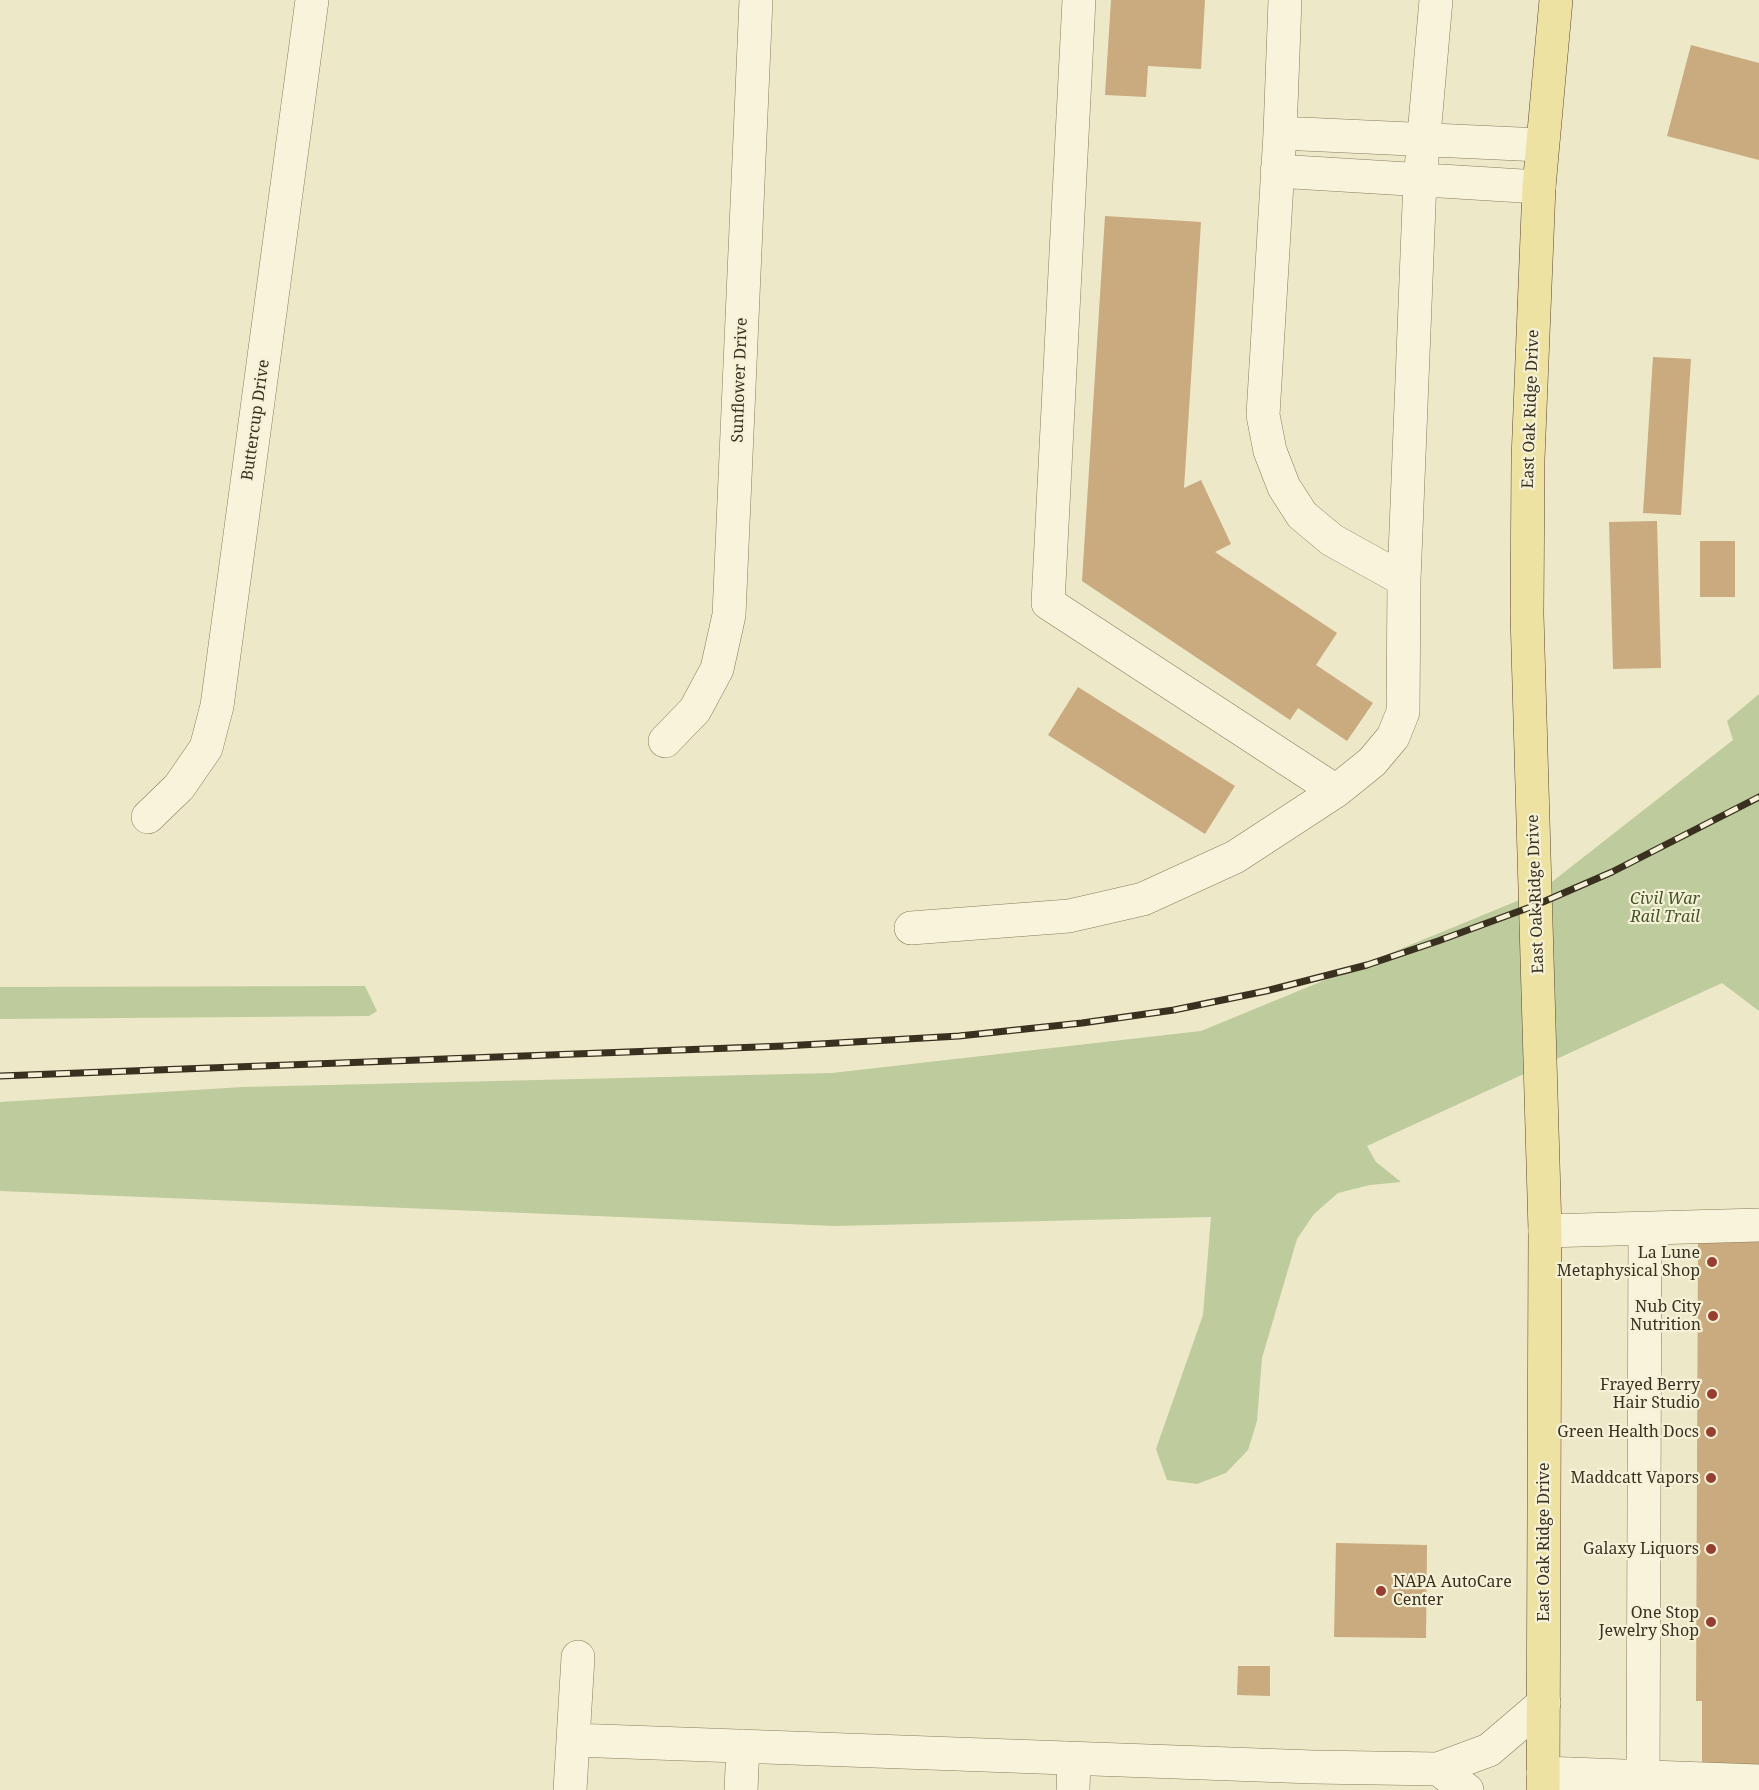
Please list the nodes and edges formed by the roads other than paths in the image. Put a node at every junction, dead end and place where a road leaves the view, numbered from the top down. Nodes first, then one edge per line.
1 (312, 0) edge
2 (756, 0) edge
3 (1079, 0) edge
4 (1285, 0) edge
5 (1436, 0) edge
6 (1556, 0) edge
7 (1280, 133) junction
8 (1422, 140) junction
9 (1541, 145) junction
10 (1277, 171) junction
11 (1420, 180) junction
12 (1539, 187) junction
13 (1404, 580) junction
14 (664, 741) dead end
15 (1336, 791) junction
16 (148, 817) dead end
17 (911, 928) dead end
18 (1759, 1225) edge
19 (1645, 1229) junction
20 (1545, 1231) junction
21 (578, 1657) dead end
22 (1544, 1703) junction
23 (573, 1740) junction
24 (743, 1746) junction
25 (1438, 1769) junction
26 (1074, 1774) edge
27 (1759, 1781) edge
28 (1543, 1782) edge
29 (1643, 1784) edge
30 (570, 1790) edge
31 (741, 1790) edge
32 (1467, 1790) edge

1 - 16 street, Buttercup Drive
2 - 14 street, Sunflower Drive
3 - 15 street
4 - 7 street
5 - 8 street
6 - 9 main road, East Oak Ridge Drive
7 - 8 street
7 - 10 street
8 - 9 street
8 - 11 street
9 - 12 main road, East Oak Ridge Drive
10 - 11 street
10 - 13 street
11 - 12 street
11 - 13 street
12 - 20 main road, East Oak Ridge Drive
13 - 15 street
15 - 17 street
18 - 19 street
19 - 20 street
19 - 29 street
20 - 22 main road, East Oak Ridge Drive
21 - 23 street
22 - 25 street
22 - 28 main road, East Oak Ridge Drive
23 - 24 street
23 - 30 street
24 - 26 street
24 - 31 street
25 - 26 street
25 - 32 street
27 - 29 street
28 - 29 street

